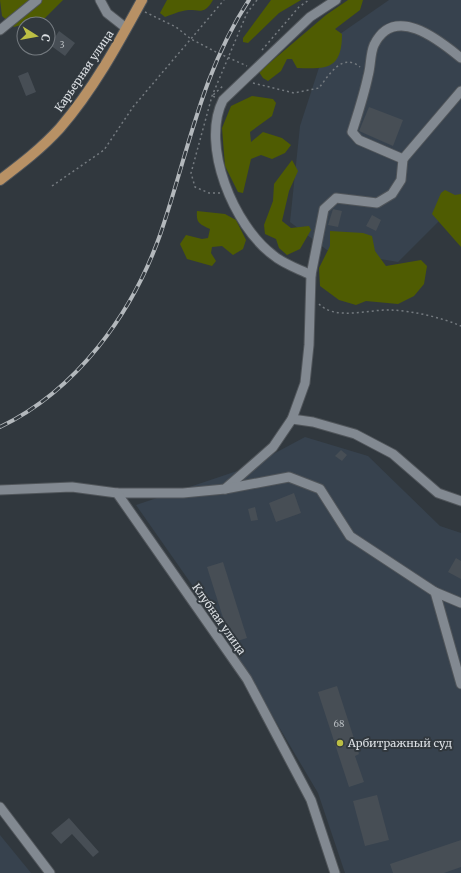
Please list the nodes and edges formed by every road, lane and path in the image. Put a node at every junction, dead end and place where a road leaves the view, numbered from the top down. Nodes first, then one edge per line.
1 (37, 0) edge
2 (100, 0) edge
3 (224, 0) edge
4 (309, 0) edge
5 (336, 0) edge
6 (140, 4) edge
7 (126, 28) junction
8 (0, 30) edge
9 (191, 39) junction
10 (258, 54) dead end
11 (461, 58) edge
12 (248, 66) junction
13 (242, 71) dead end
14 (369, 74) junction
15 (243, 80) junction
16 (230, 81) dead end
17 (461, 91) edge
18 (212, 96) dead end
19 (403, 159) junction
20 (0, 180) edge
21 (52, 186) dead end
22 (311, 275) junction
23 (310, 295) junction
24 (461, 326) edge
25 (292, 419) junction
26 (225, 489) junction
27 (0, 490) edge
28 (117, 492) junction
29 (461, 501) edge
30 (435, 592) junction
31 (461, 603) edge
32 (461, 684) edge
33 (0, 807) edge
34 (50, 873) edge
35 (335, 873) edge

1 - 8 street
2 - 7 street
3 - 9 path
4 - 10 path
5 - 15 street
6 - 7 main road, Карьерная улица
6 - 9 path
7 - 20 main road, Карьерная улица
9 - 12 path
9 - 21 path
11 - 14 street
12 - 13 path
12 - 15 path
14 - 15 path
14 - 19 street
15 - 22 street
16 - 18 path
17 - 19 street
19 - 22 street
22 - 23 street
23 - 24 path
23 - 25 street
25 - 26 street
25 - 29 street
26 - 28 street
26 - 30 street
27 - 28 street
28 - 35 street, Клубная улица
30 - 31 street
30 - 32 street
33 - 34 street

